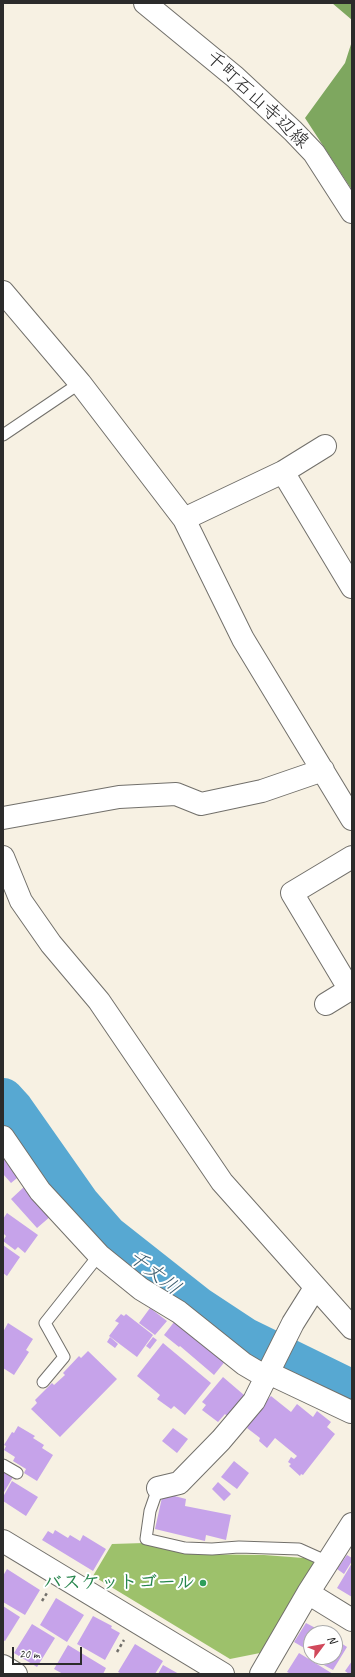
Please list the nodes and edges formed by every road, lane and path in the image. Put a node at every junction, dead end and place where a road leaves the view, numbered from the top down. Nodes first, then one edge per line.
1 (145, 3) edge
2 (352, 212) edge
3 (3, 292) edge
4 (80, 382) junction
5 (3, 435) edge
6 (325, 446) dead end
7 (283, 472) junction
8 (184, 519) junction
9 (352, 587) edge
10 (323, 770) junction
11 (3, 818) edge
12 (352, 819) edge
13 (3, 857) edge
14 (352, 858) edge
15 (351, 989) edge
16 (326, 1004) dead end
17 (3, 1138) edge
18 (99, 1255) junction
19 (316, 1288) junction
20 (344, 1309) edge
21 (352, 1328) edge
22 (267, 1374) junction
23 (43, 1382) dead end
24 (351, 1412) dead end
25 (3, 1465) edge
26 (17, 1473) dead end
27 (158, 1488) joint
28 (352, 1524) edge
29 (3, 1541) edge
30 (328, 1562) junction
31 (308, 1593) junction
32 (352, 1620) edge
33 (3, 1666) edge
34 (16, 1674) edge
35 (223, 1674) edge
36 (260, 1674) edge

1 - 2 street, 千町石山寺辺線
3 - 4 street
4 - 5 lane
4 - 8 street
6 - 7 street
7 - 8 street
7 - 9 street
8 - 10 street
10 - 11 street
10 - 12 street
13 - 19 street
14 - 15 street
15 - 16 street
17 - 18 street
18 - 22 street
18 - 23 lane
19 - 20 street
19 - 22 street
20 - 21 street
22 - 24 street
22 - 27 street
25 - 26 lane
27 - 30 lane
28 - 30 street
29 - 35 street
30 - 31 street
31 - 32 street
31 - 36 street
33 - 34 street

